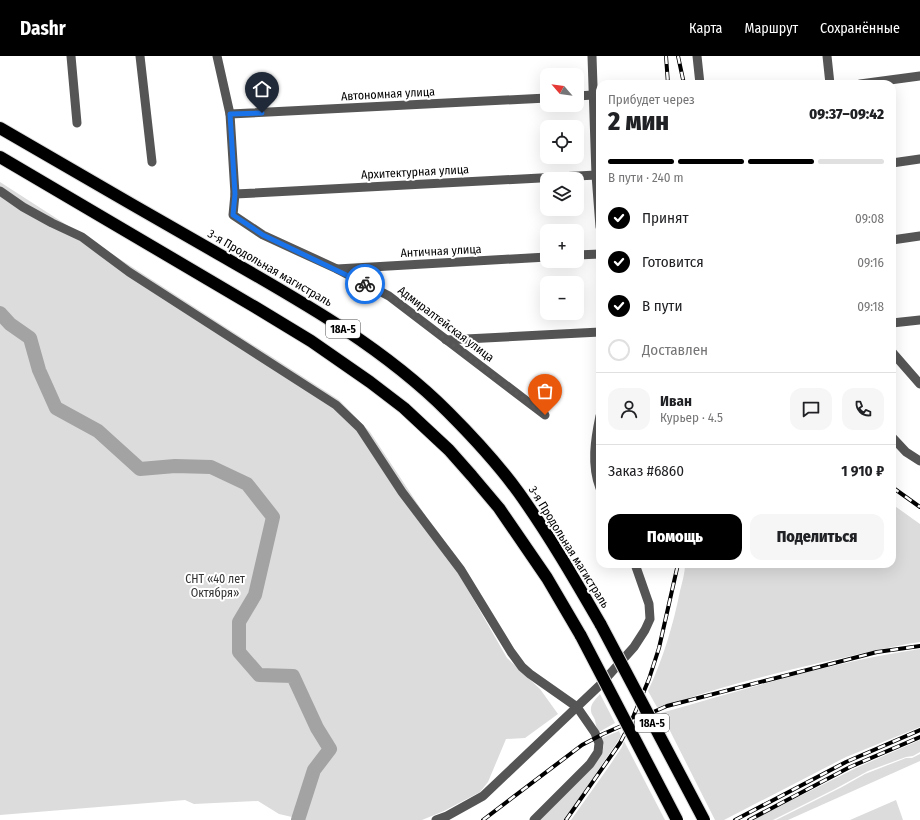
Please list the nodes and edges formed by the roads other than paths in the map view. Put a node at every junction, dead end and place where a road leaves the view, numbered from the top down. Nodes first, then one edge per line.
1 (71, 56) edge
2 (140, 56) edge
3 (217, 56) edge
4 (592, 56) edge
5 (696, 56) edge
6 (827, 56) edge
7 (920, 76) edge
8 (699, 80) edge
9 (830, 80) edge
10 (890, 80) edge
11 (593, 95) junction
12 (584, 96) edge
13 (540, 98) edge
14 (230, 114) junction
15 (77, 123) dead end
16 (0, 128) edge
17 (0, 157) edge
18 (920, 159) edge
19 (152, 162) dead end
20 (896, 162) edge
21 (596, 175) joint
22 (0, 191) edge
23 (235, 194) junction
24 (920, 236) edge
25 (896, 239) edge
26 (596, 254) edge
27 (584, 255) edge
28 (540, 257) edge
29 (337, 269) junction
30 (920, 320) edge
31 (896, 323) edge
32 (596, 332) edge
33 (446, 340) junction
34 (896, 357) edge
35 (920, 384) edge
36 (545, 415) dead end
37 (596, 435) edge
38 (896, 441) edge
39 (920, 461) edge
40 (596, 466) edge
41 (636, 568) edge
42 (577, 707) junction
43 (436, 820) edge
44 (534, 820) edge
45 (677, 820) edge
46 (704, 820) edge

1 - 15 street
2 - 19 street
3 - 14 street, Адмиралтейская улица
4 - 11 street
5 - 8 street
6 - 9 street
7 - 10 street
11 - 12 street
11 - 21 street
13 - 14 street, Автономная улица
14 - 23 street, Адмиралтейская улица
16 - 46 highway, 3-я Продольная магистраль / 18А-5, bridge
17 - 45 highway, 18А-5, bridge
18 - 20 street
21 - 23 street, Архитектурная улица
22 - 42 street
23 - 29 street, Адмиралтейская улица
24 - 25 street
26 - 27 street
28 - 29 street, Античная улица
29 - 33 street, Адмиралтейская улица
30 - 31 street
32 - 33 street
33 - 36 street, Адмиралтейская улица
34 - 35 street
37 - 40 street
38 - 39 street
41 - 42 street
42 - 43 street
42 - 44 street

